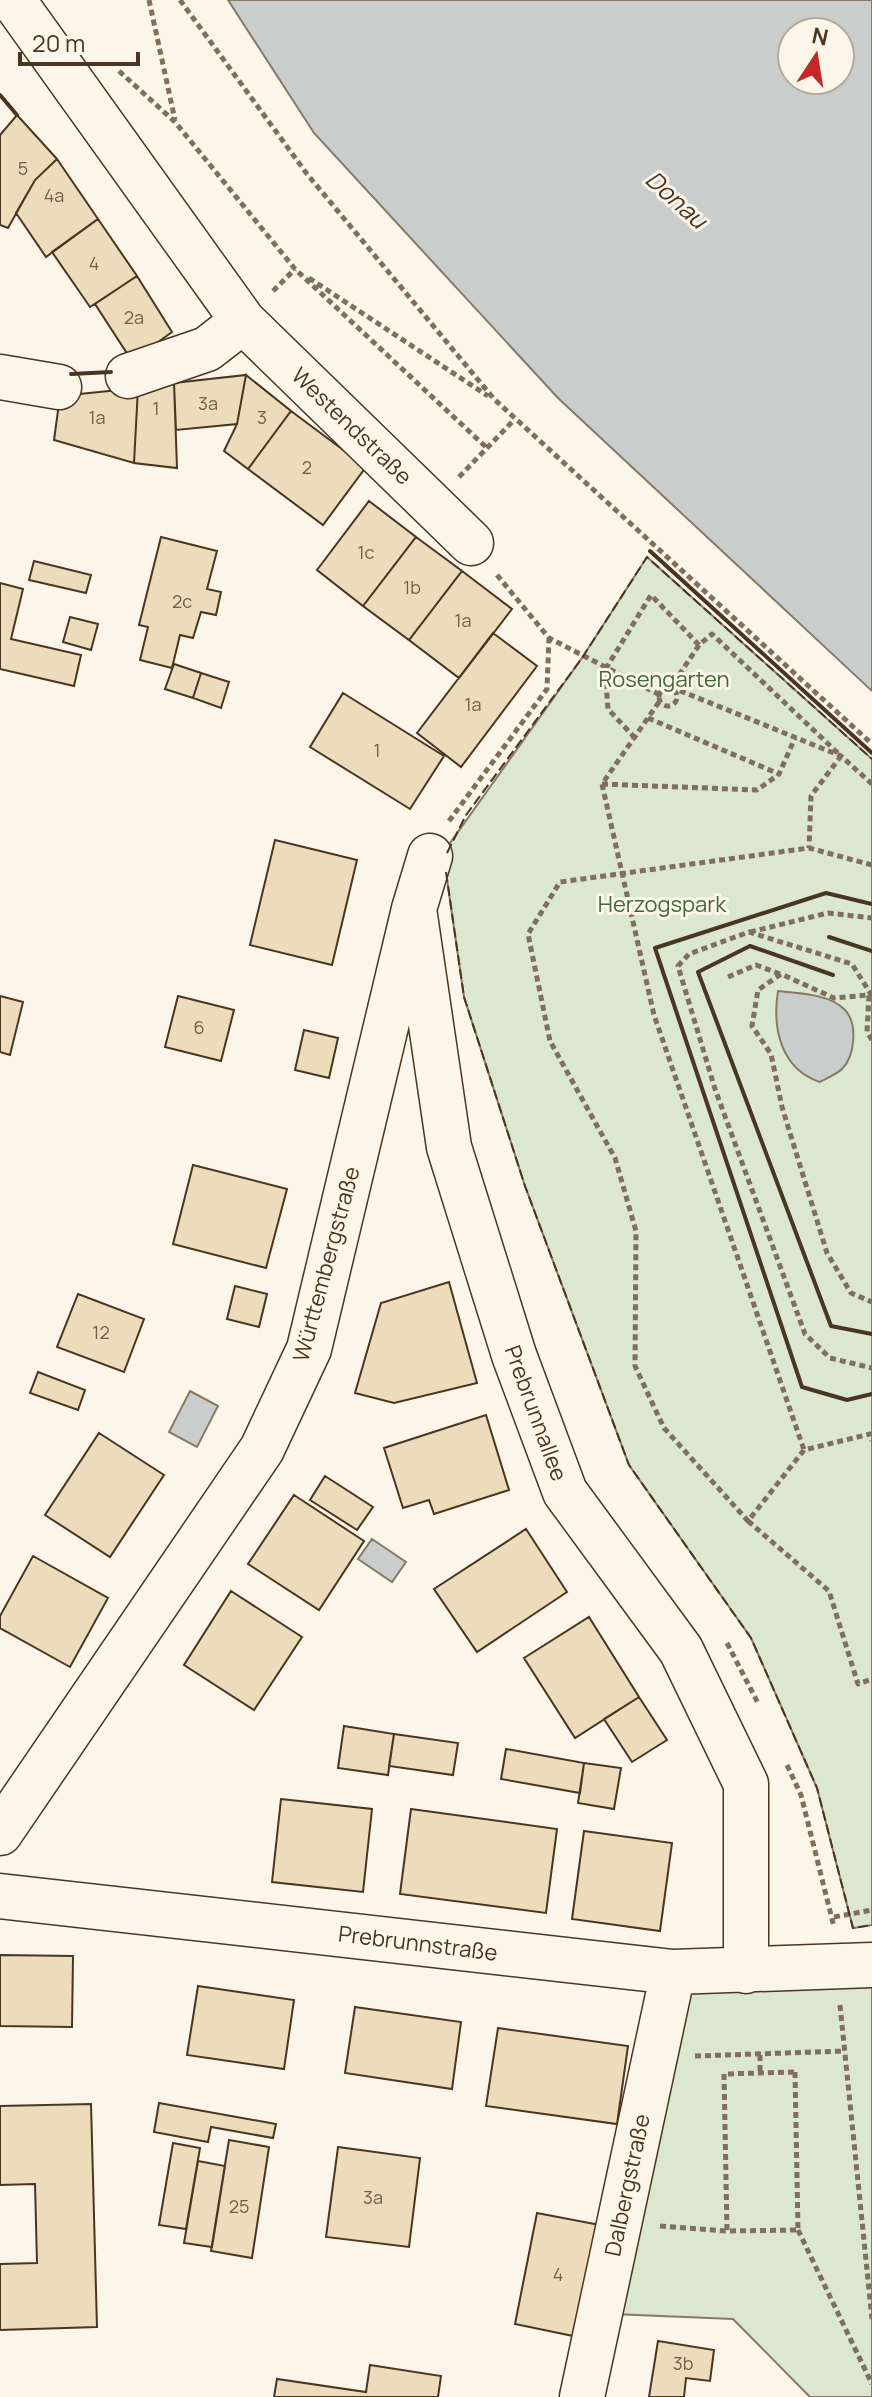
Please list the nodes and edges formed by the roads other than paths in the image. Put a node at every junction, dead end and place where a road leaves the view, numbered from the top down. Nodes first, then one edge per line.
1 (12, 0) edge
2 (0, 14) edge
3 (243, 321) junction
4 (128, 376) dead end
5 (0, 377) edge
6 (59, 387) dead end
7 (471, 543) road end
8 (430, 856) road end
9 (414, 909) junction
10 (0, 1833) edge
11 (0, 1896) edge
12 (854, 1967) edge
13 (746, 1971) junction
14 (673, 1972) junction
15 (582, 2397) edge

1 - 2 street, Westendstraße
1 - 3 street, Westendstraße
3 - 4 street
3 - 7 street, Westendstraße
5 - 6 street
8 - 9 street, Württembergstraße
9 - 10 street, Württembergstraße
9 - 13 street, Prebrunnallee
11 - 14 street, Prebrunnstraße
12 - 13 street, Prebrunnstraße
13 - 14 street, Prebrunnstraße
14 - 15 street, Dalbergstraße

